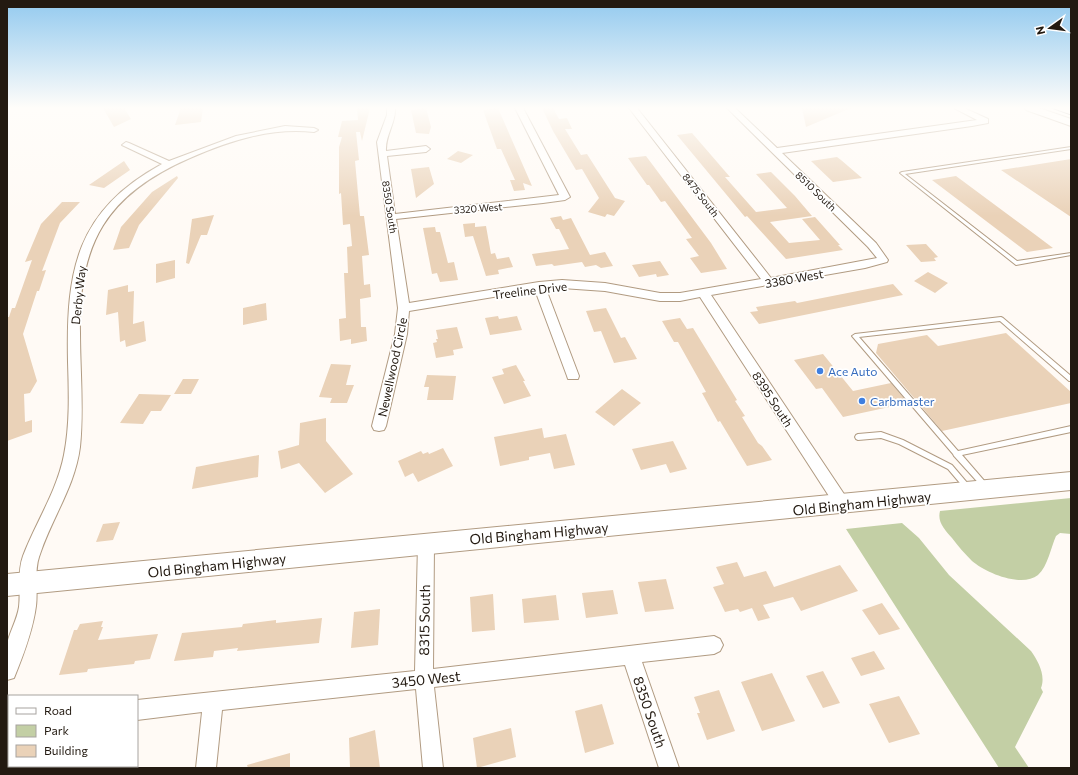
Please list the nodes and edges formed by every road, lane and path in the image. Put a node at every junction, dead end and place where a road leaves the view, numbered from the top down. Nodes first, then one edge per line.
1 (220, 144) edge
2 (381, 144) edge
3 (537, 144) edge
4 (661, 144) edge
5 (768, 144) edge
6 (825, 144) edge
7 (126, 145) dead end
8 (1071, 148) edge
9 (426, 149) dead end
10 (775, 151) junction
11 (382, 154) junction
12 (170, 164) junction
13 (392, 217) junction
14 (1071, 254) edge
15 (883, 260) joint
16 (769, 282) junction
17 (539, 286) junction
18 (704, 294) junction
19 (404, 308) junction
20 (573, 376) dead end
21 (1071, 379) edge
22 (379, 426) dead end
23 (1071, 428) edge
24 (858, 437) dead end
25 (956, 454) junction
26 (1071, 481) edge
27 (980, 491) junction
28 (842, 505) junction
29 (426, 544) junction
30 (29, 583) junction
31 (7, 585) edge
32 (714, 645) dead end
33 (631, 656) junction
34 (7, 671) edge
35 (425, 679) junction
36 (213, 702) junction
37 (138, 710) edge
38 (206, 768) edge
39 (433, 768) edge
40 (669, 768) edge

1 - 12 street, Derby Way
2 - 11 street, 8350 South
3 - 13 street, 3320 West
4 - 16 street, 8475 South
5 - 10 street, 8510 South
6 - 10 street
7 - 12 street
8 - 14 lane
9 - 11 street
10 - 15 street, 8510 South
11 - 13 street, 8350 South
12 - 30 street, Derby Way
13 - 19 street, 8350 South
15 - 16 street, 3380 West
16 - 18 street, 3380 West
17 - 18 street, Treeline Drive
17 - 19 street, Treeline Drive
17 - 20 street
18 - 28 street, 8395 South
19 - 22 street, Newellwood Circle
21 - 25 lane
23 - 25 lane
24 - 27 lane
25 - 27 lane
26 - 27 street, Old Bingham Highway
27 - 28 street, Old Bingham Highway
28 - 29 street, Old Bingham Highway
29 - 30 street, Old Bingham Highway
29 - 35 street, 8315 South
30 - 31 street, Old Bingham Highway
30 - 34 street, Derby Way
32 - 33 street, 3450 West
33 - 35 street, 3450 West
33 - 40 street, 8350 South
35 - 36 street, 3450 West
35 - 39 street, 8315 South
36 - 37 street, 3450 West
36 - 38 street

